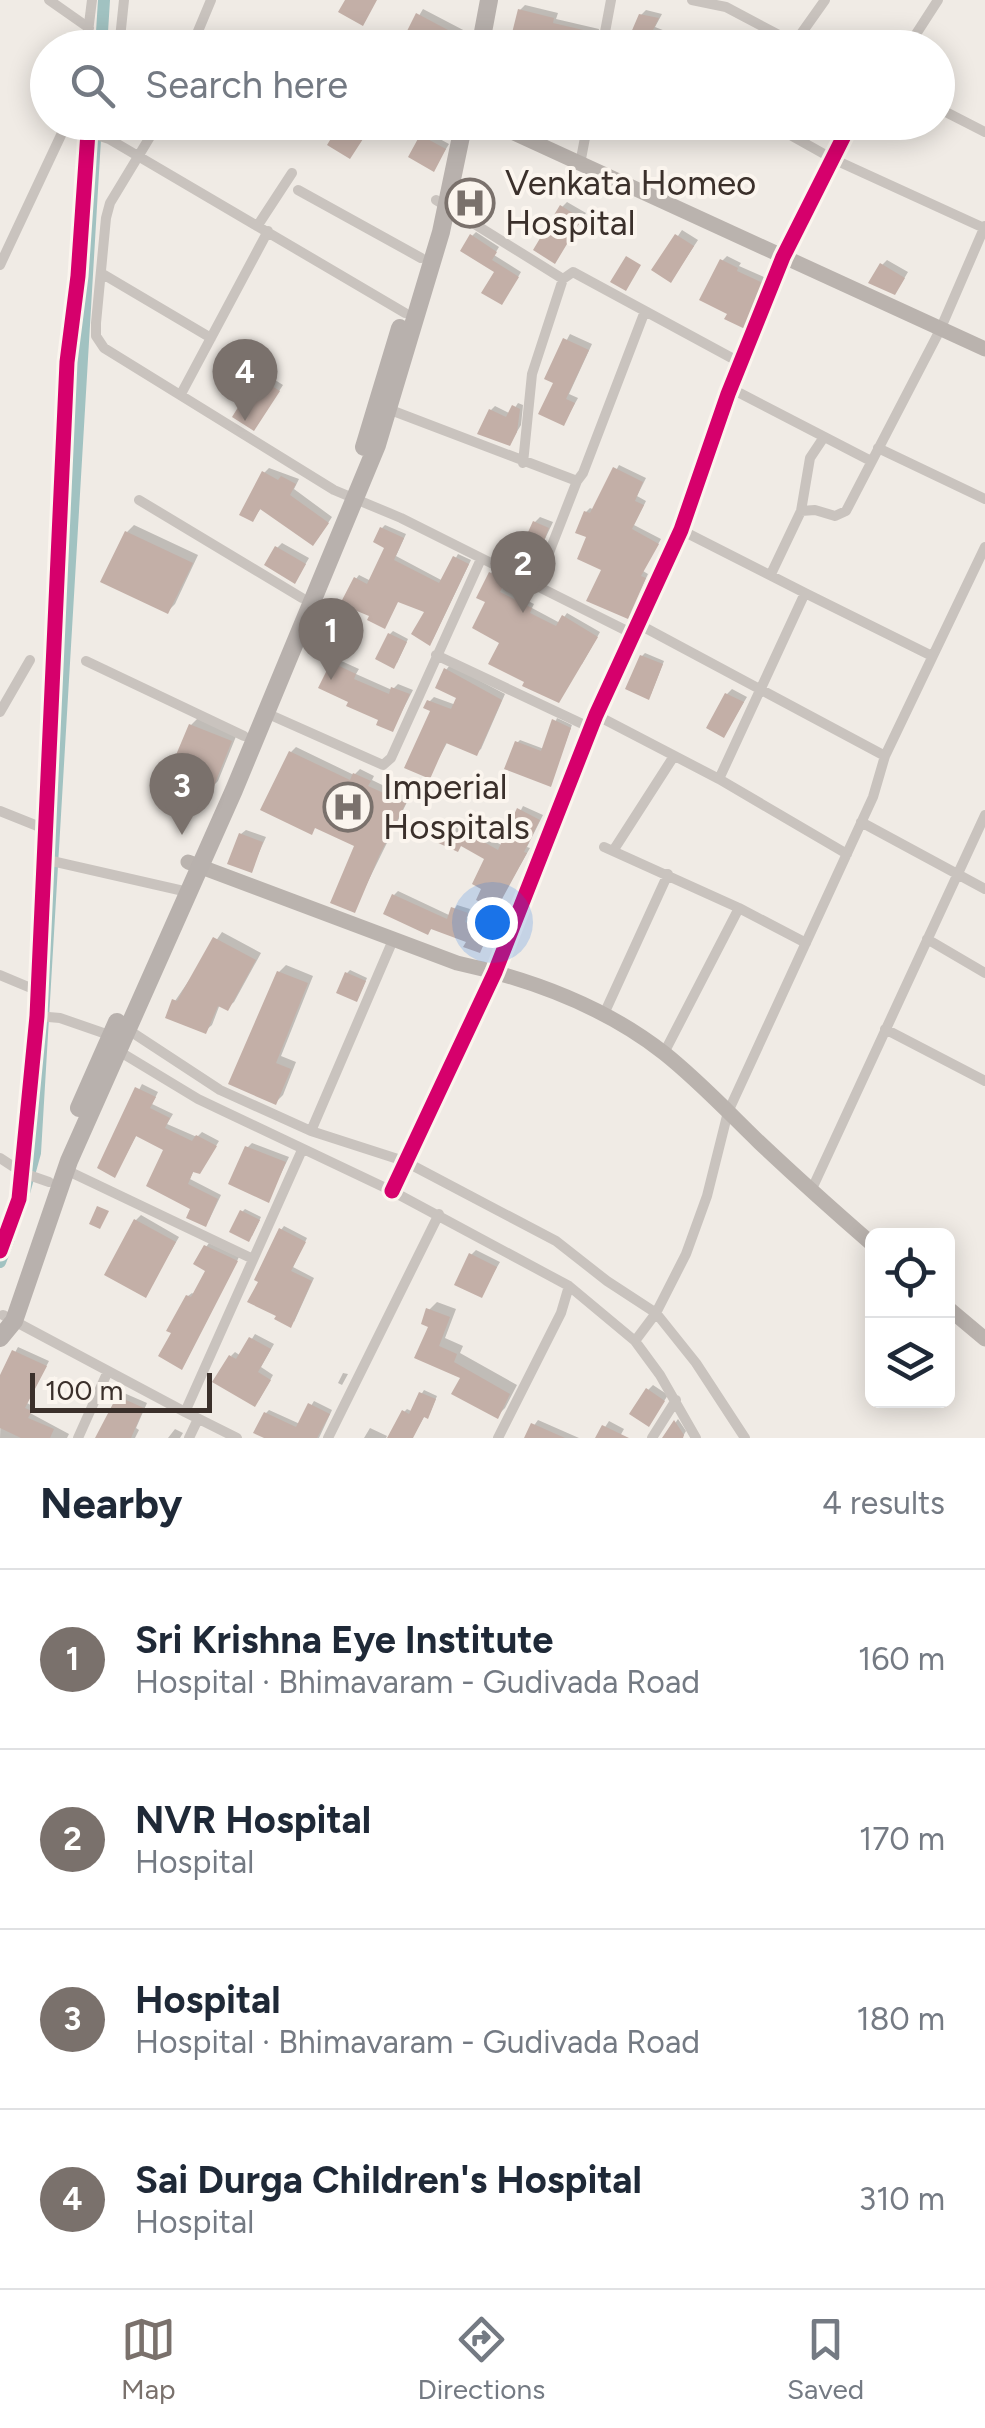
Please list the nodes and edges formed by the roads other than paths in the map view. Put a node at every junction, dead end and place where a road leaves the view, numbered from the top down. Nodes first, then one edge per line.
1 (49, 0) edge
2 (92, 0) edge
3 (124, 0) edge
4 (211, 0) edge
5 (477, 0) edge
6 (490, 0) edge
7 (611, 0) edge
8 (692, 0) edge
9 (825, 0) edge
10 (938, 0) edge
11 (722, 3) edge
12 (88, 28) joint
13 (121, 30) edge
14 (198, 30) edge
15 (471, 30) edge
16 (484, 30) edge
17 (607, 30) edge
18 (767, 30) edge
19 (803, 30) edge
20 (919, 30) edge
21 (955, 117) edge
22 (985, 132) edge
23 (61, 140) edge
24 (85, 140) edge
25 (111, 140) edge
26 (147, 140) edge
27 (450, 140) edge
28 (459, 140) edge
29 (529, 140) edge
30 (585, 140) edge
31 (799, 140) edge
32 (842, 140) edge
33 (138, 155) junction
34 (833, 159) junction
35 (580, 164) junction
36 (292, 173) dead end
37 (298, 190) dead end
38 (441, 202) junction
39 (984, 227) edge
40 (263, 228) junction
41 (784, 257) junction
42 (421, 258) junction
43 (0, 266) edge
44 (101, 273) junction
45 (562, 279) junction
46 (646, 311) junction
47 (405, 313) junction
48 (940, 330) junction
49 (71, 334) junction
50 (96, 336) junction
51 (212, 338) junction
52 (985, 348) edge
53 (741, 363) junction
54 (730, 388) junction
55 (182, 394) junction
56 (384, 407) junction
57 (824, 436) junction
58 (878, 448) junction
59 (871, 461) junction
60 (523, 463) junction
61 (577, 481) junction
62 (350, 498) junction
63 (985, 499) edge
64 (140, 500) dead end
65 (800, 510) junction
66 (681, 530) junction
67 (984, 554) edge
68 (481, 559) junction
69 (771, 574) junction
70 (536, 586) junction
71 (805, 593) junction
72 (302, 598) junction
73 (637, 630) junction
74 (436, 655) junction
75 (932, 656) junction
76 (30, 660) dead end
77 (86, 661) dead end
78 (760, 688) junction
79 (0, 712) edge
80 (266, 713) junction
81 (596, 715) junction
82 (591, 728) junction
83 (244, 736) junction
84 (674, 756) junction
85 (886, 756) junction
86 (718, 779) junction
87 (0, 810) edge
88 (985, 816) edge
89 (861, 822) junction
90 (45, 829) junction
91 (847, 854) junction
92 (44, 859) junction
93 (194, 864) junction
94 (958, 873) junction
95 (668, 874) junction
96 (182, 890) junction
97 (985, 890) edge
98 (739, 908) junction
99 (928, 939) junction
100 (392, 940) junction
101 (806, 943) junction
102 (495, 972) junction
103 (985, 973) edge
104 (0, 975) edge
105 (38, 990) junction
106 (604, 1014) junction
107 (36, 1016) junction
108 (886, 1029) junction
109 (117, 1040) junction
110 (664, 1053) junction
111 (985, 1081) edge
112 (728, 1112) junction
113 (311, 1132) junction
114 (302, 1150) junction
115 (0, 1158) edge
116 (404, 1161) junction
117 (66, 1170) junction
118 (25, 1174) junction
119 (47, 1181) junction
120 (392, 1190) junction
121 (811, 1191) junction
122 (439, 1214) junction
123 (865, 1238) edge
124 (0, 1251) edge
125 (254, 1259) junction
126 (569, 1286) junction
127 (656, 1314) junction
128 (955, 1314) edge
129 (5, 1318) edge
130 (0, 1338) edge
131 (985, 1339) edge
132 (635, 1341) junction
133 (108, 1370) junction
134 (676, 1400) junction
135 (185, 1412) junction
136 (198, 1419) junction
137 (78, 1438) edge
138 (190, 1438) edge
139 (237, 1438) edge
140 (328, 1438) edge
141 (498, 1438) edge
142 (652, 1438) edge
143 (696, 1438) edge
144 (745, 1438) edge

1 - 12 street
2 - 12 street
3 - 13 street
4 - 14 street
5 - 15 main road
6 - 16 main road
7 - 17 street
8 - 11 street
9 - 19 street
10 - 20 street
11 - 18 street
21 - 22 street
23 - 43 street
24 - 49 street
25 - 33 street
26 - 33 street
27 - 38 main road
28 - 38 main road
29 - 35 main road
30 - 35 street
31 - 34 street
32 - 34 street
33 - 40 street
33 - 44 street
34 - 39 street
34 - 41 street
35 - 41 main road
36 - 40 street
37 - 42 street
38 - 42 main road
38 - 45 street
38 - 56 main road
39 - 48 street
40 - 47 street
40 - 51 street
41 - 48 main road
41 - 53 street
42 - 47 main road
44 - 50 street
44 - 51 street
45 - 46 street
45 - 60 street
46 - 53 street
46 - 61 street
47 - 56 main road
48 - 52 main road
48 - 58 street
49 - 50 street
49 - 90 street
50 - 55 street
51 - 55 street
53 - 54 street
54 - 57 street
54 - 66 street
55 - 62 street
56 - 60 street
56 - 62 main road
57 - 59 street
57 - 65 street
58 - 59 street
58 - 63 street
59 - 65 street
60 - 61 street
61 - 70 street
62 - 68 street
62 - 72 main road
62 - 80 main road
64 - 72 street
65 - 69 street
66 - 69 street
66 - 73 street
67 - 75 street
68 - 70 street
68 - 74 street
69 - 71 street
70 - 73 street
71 - 75 street
71 - 78 street
72 - 83 main road
73 - 78 street
73 - 81 street
74 - 80 street
74 - 82 street
75 - 85 street
76 - 79 street
77 - 83 street
78 - 85 street
78 - 86 street
80 - 93 main road
81 - 82 street
81 - 84 street
82 - 102 street
83 - 93 main road
84 - 86 street
84 - 95 street
85 - 89 street
86 - 91 street
87 - 90 street
88 - 94 street
89 - 91 street
89 - 94 street
90 - 92 street
91 - 101 street
92 - 96 street
92 - 105 street
93 - 96 main road
93 - 100 main road
94 - 97 street
94 - 99 street
95 - 98 street
95 - 106 street
96 - 109 main road
98 - 101 street
98 - 110 street
99 - 103 street
99 - 108 street
100 - 102 main road
100 - 113 street
101 - 112 street
102 - 106 main road
102 - 116 street
104 - 105 street
105 - 107 street
106 - 110 main road
107 - 109 street
107 - 118 street
108 - 111 street
108 - 121 street
109 - 113 street
109 - 114 street
109 - 117 main road
109 - 119 main road
110 - 112 main road
112 - 121 main road
112 - 127 street
113 - 116 street
114 - 120 street
114 - 125 street
115 - 118 street
116 - 120 street
116 - 127 street
117 - 125 street
117 - 129 main road
118 - 119 street
118 - 124 street
119 - 129 main road
120 - 122 street
121 - 123 main road
122 - 126 street
122 - 140 street
125 - 135 street
126 - 132 street
126 - 141 street
127 - 132 street
127 - 144 street
128 - 131 main road
129 - 130 main road
129 - 133 street
132 - 134 street
133 - 135 street
133 - 137 street
134 - 142 street
134 - 143 street
135 - 136 street
136 - 138 street
136 - 139 street

